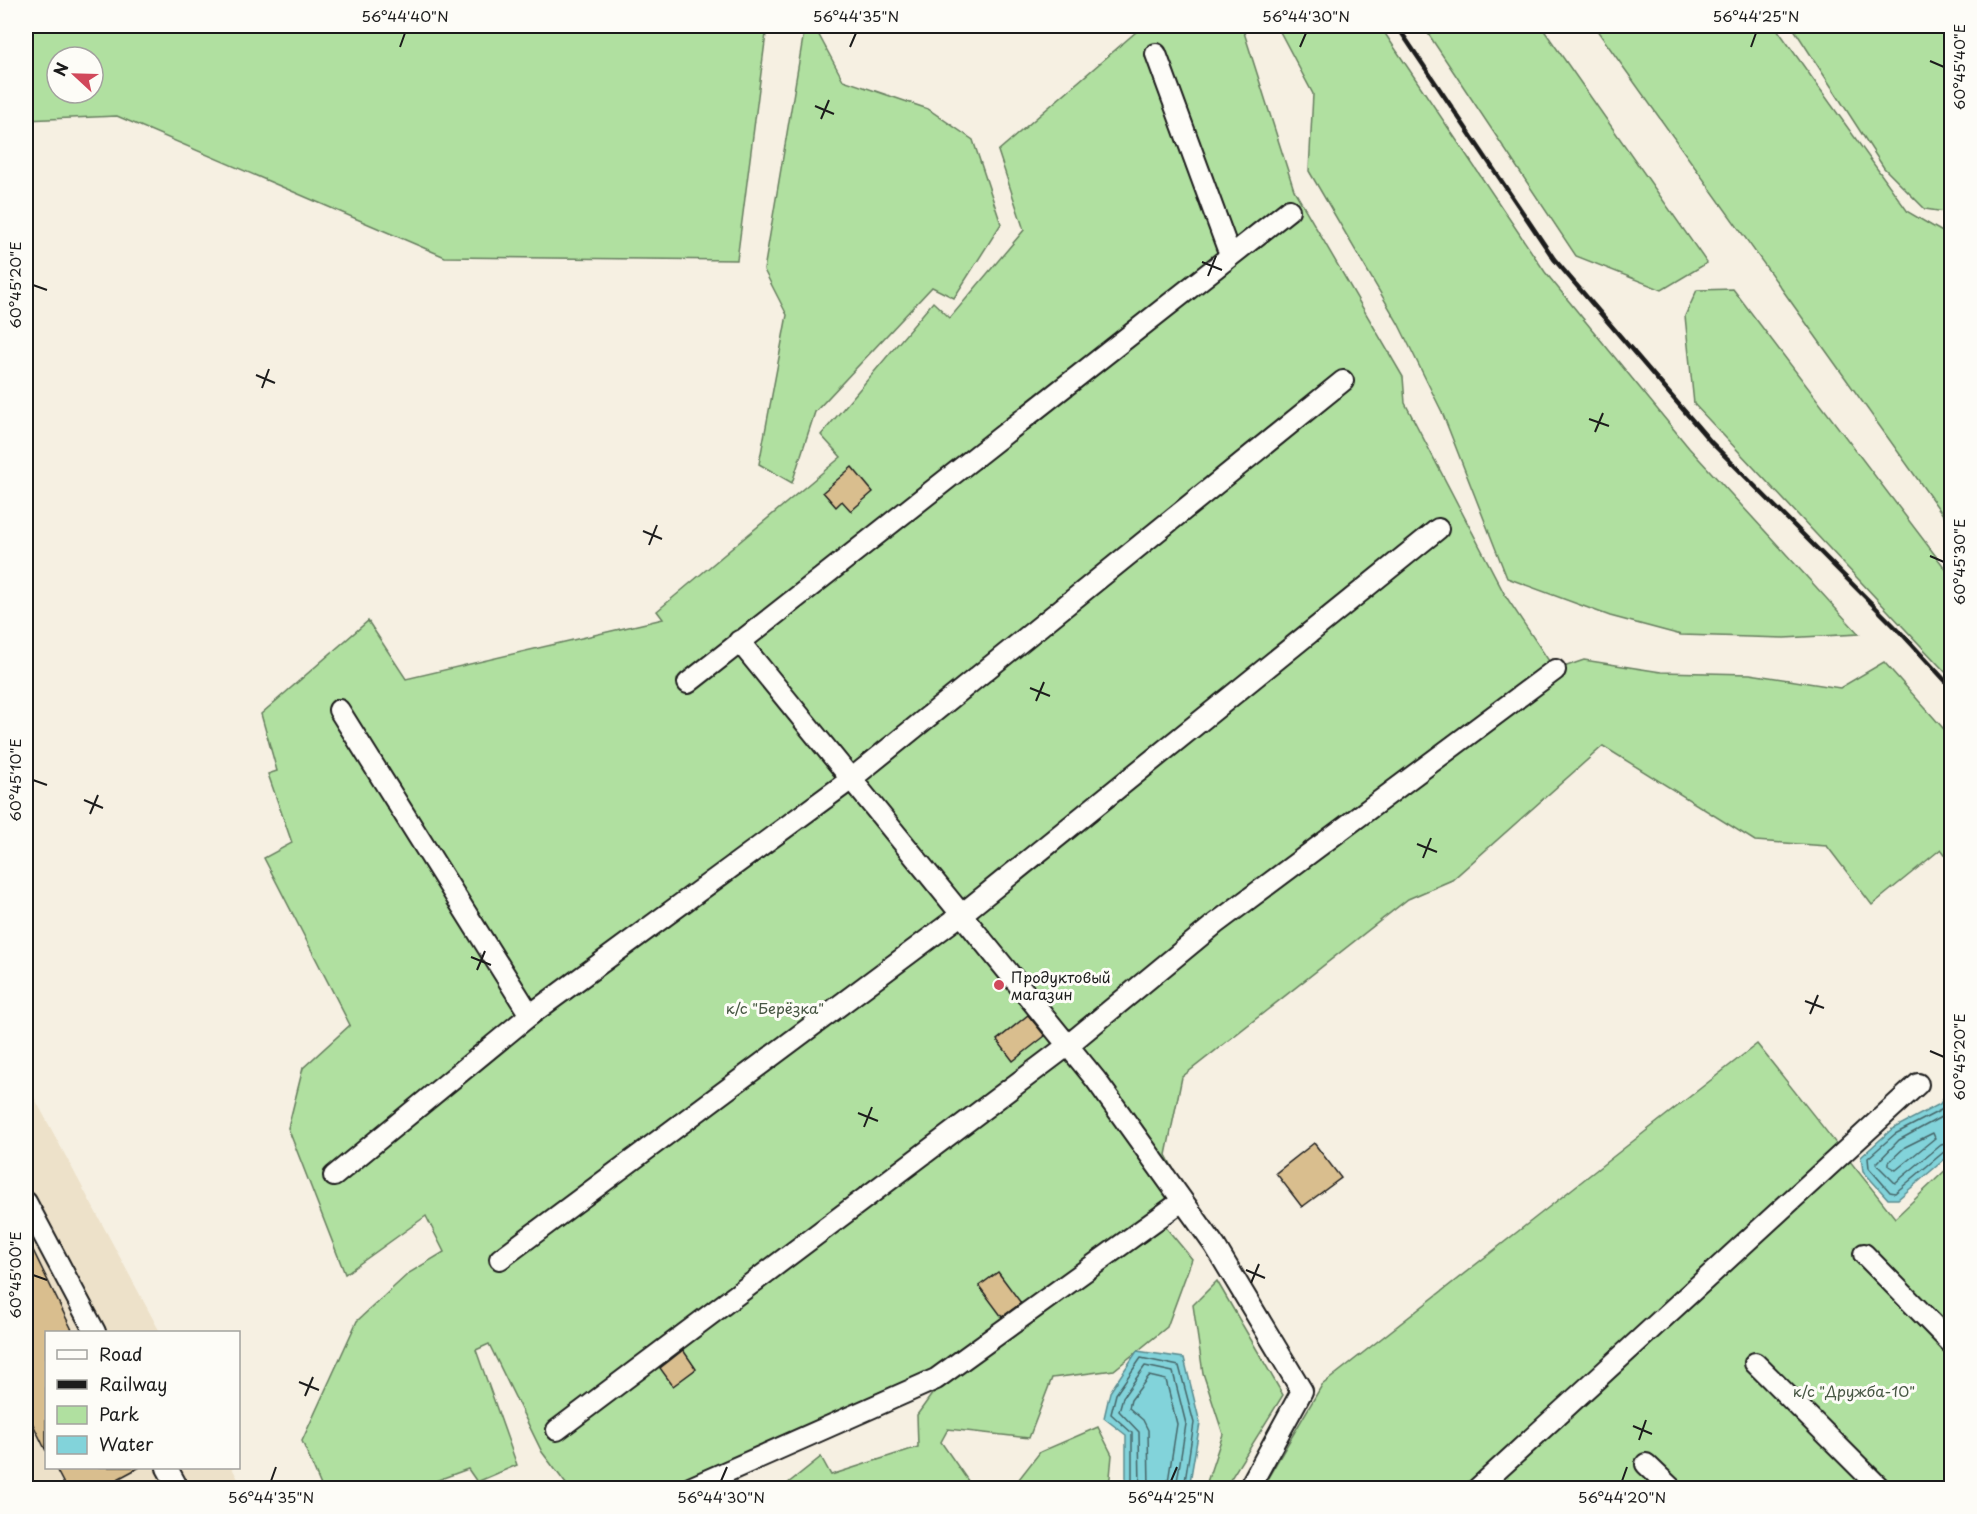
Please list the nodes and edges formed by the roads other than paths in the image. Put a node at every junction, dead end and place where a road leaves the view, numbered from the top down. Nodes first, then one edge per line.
1 (1156, 54) dead end
2 (1289, 210) dead end
3 (1230, 255) junction
4 (1343, 381) dead end
5 (1437, 528) dead end
6 (739, 641) junction
7 (1556, 670) dead end
8 (688, 683) dead end
9 (339, 710) dead end
10 (850, 780) junction
11 (963, 914) junction
12 (530, 1015) junction
13 (1067, 1046) junction
14 (1917, 1084) dead end
15 (333, 1176) dead end
16 (26, 1202) edge
17 (1185, 1205) junction
18 (1864, 1254) dead end
19 (500, 1258) dead end
20 (94, 1331) edge
21 (1952, 1344) edge
22 (1755, 1363) dead end
23 (557, 1430) dead end
24 (1646, 1464) dead end
25 (168, 1469) edge
26 (178, 1488) edge
27 (690, 1488) edge
28 (1249, 1488) edge
29 (1478, 1488) edge
30 (1671, 1488) edge
31 (1880, 1488) edge

1 - 3 street
2 - 3 street
3 - 6 street
4 - 10 street
5 - 11 street
6 - 8 street
6 - 10 street
7 - 13 street
9 - 12 street
10 - 11 street
10 - 12 street
11 - 13 street
11 - 19 street
12 - 15 street
13 - 17 street
13 - 23 street
14 - 29 street
16 - 20 street
17 - 27 street
17 - 28 street
18 - 21 street
22 - 31 street
24 - 30 street
25 - 26 street

